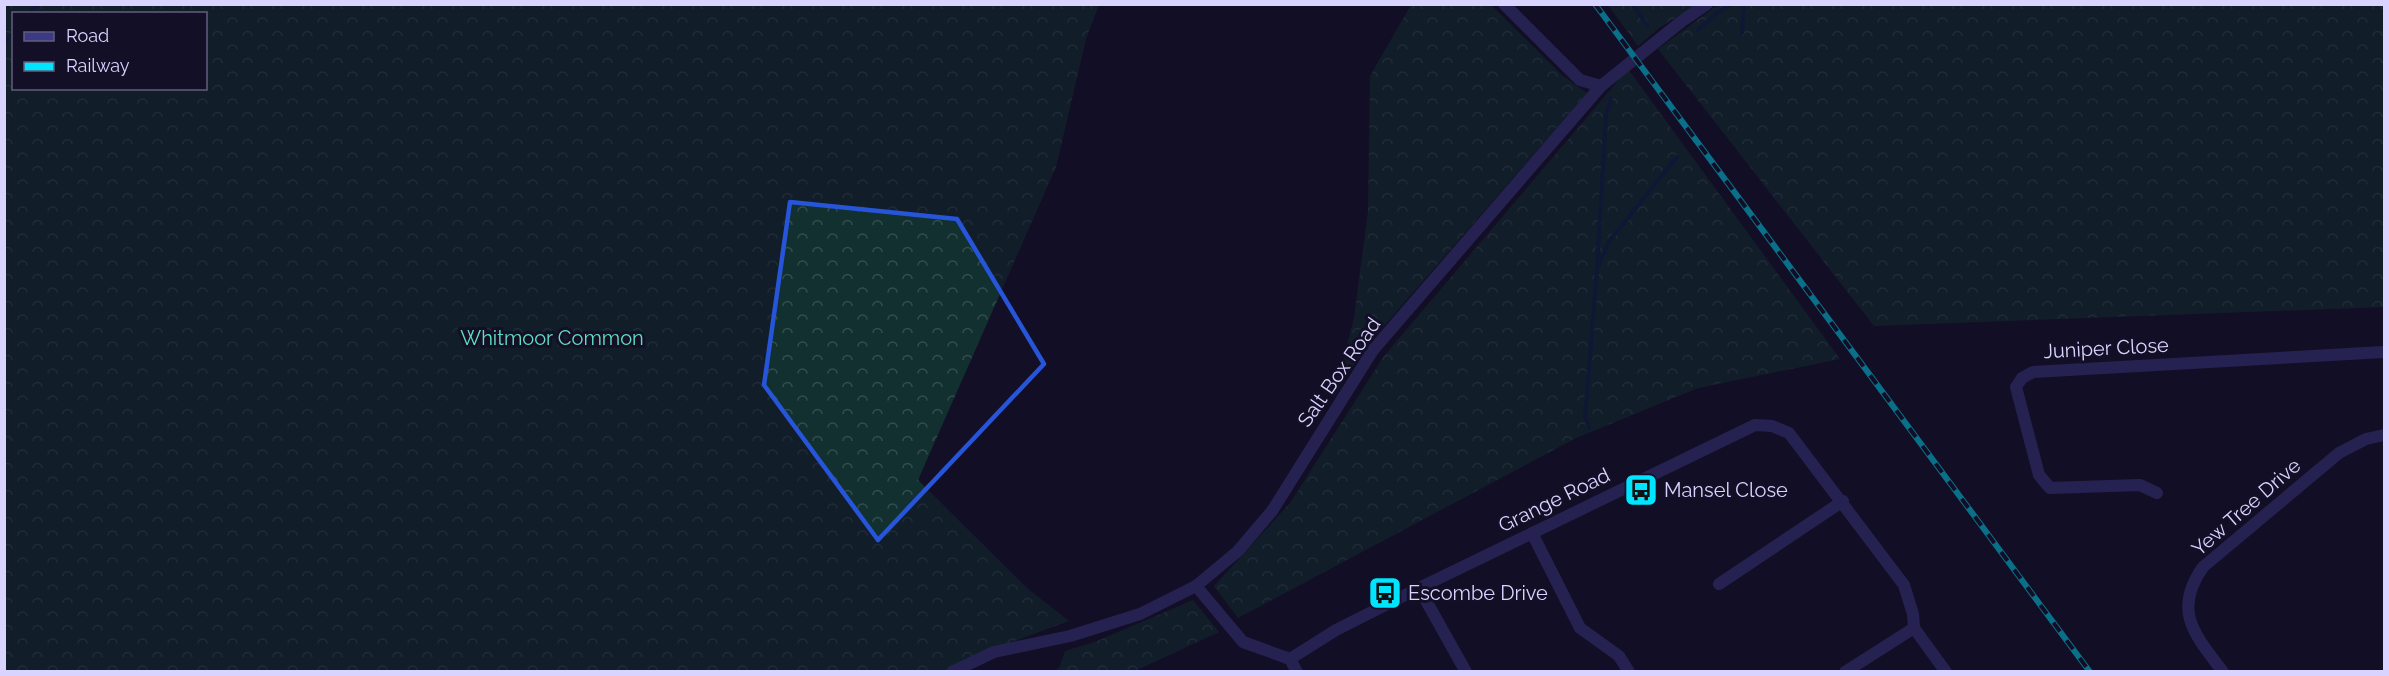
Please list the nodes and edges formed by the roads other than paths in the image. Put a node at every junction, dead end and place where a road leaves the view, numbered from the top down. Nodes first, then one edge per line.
1 (1504, 4) edge
2 (1707, 4) edge
3 (1601, 86) junction
4 (2385, 352) edge
5 (2385, 435) edge
6 (2157, 493) dead end
7 (1843, 501) junction
8 (1532, 533) junction
9 (1719, 584) dead end
10 (1197, 586) junction
11 (1419, 588) junction
12 (1914, 628) junction
13 (1290, 659) junction
14 (952, 672) edge
15 (1297, 672) edge
16 (1466, 672) edge
17 (1629, 672) edge
18 (1845, 672) edge
19 (1946, 672) edge
20 (2223, 672) edge

1 - 3 street
2 - 3 street, Salt Box Road
3 - 10 street, Salt Box Road
4 - 6 street, Juniper Close
5 - 20 street, Yew Tree Drive
7 - 8 street, Grange Road
7 - 9 street
7 - 12 street, Grange Road
8 - 11 street, Grange Road
8 - 17 street
10 - 13 street
10 - 14 street, Salt Box Road
11 - 13 street, Grange Road
11 - 16 street
12 - 18 street
12 - 19 street, Grange Road
13 - 15 street

